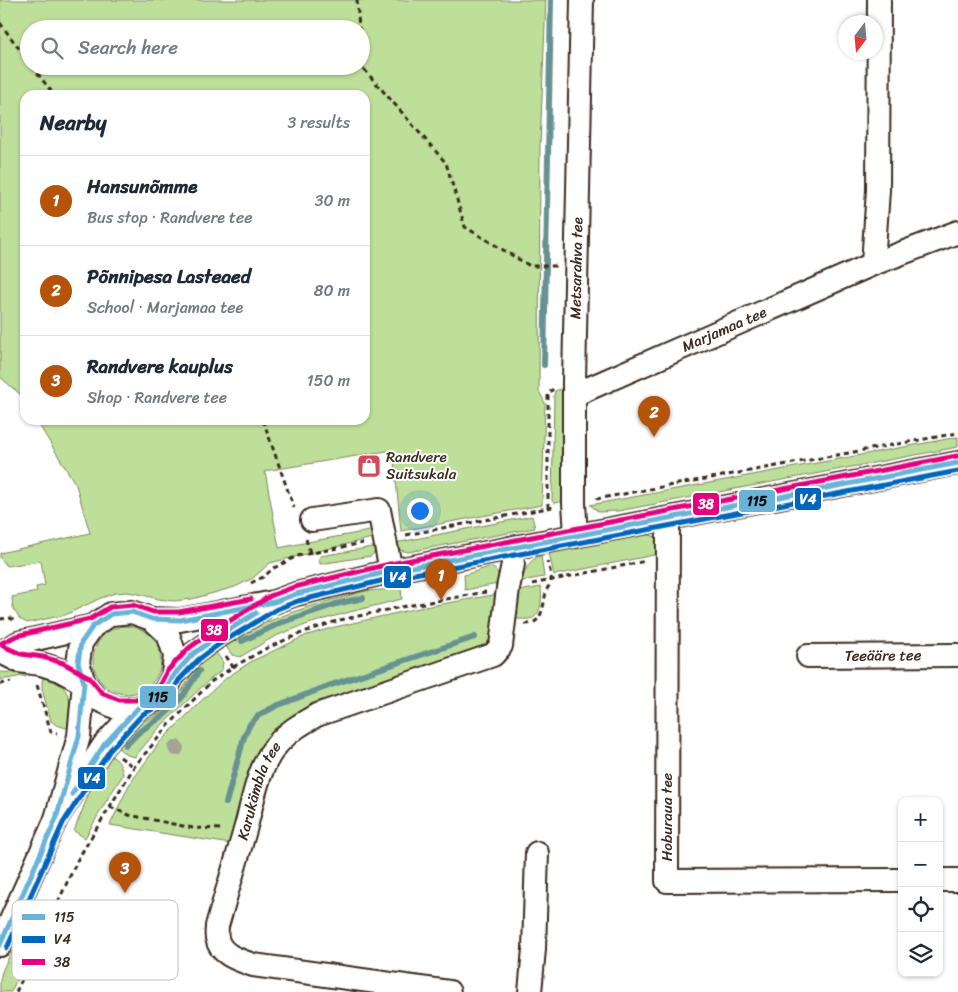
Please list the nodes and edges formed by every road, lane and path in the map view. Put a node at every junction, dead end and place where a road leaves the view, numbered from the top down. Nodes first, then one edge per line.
1 (357, 0) edge
2 (582, 0) edge
3 (880, 0) edge
4 (358, 20) edge
5 (0, 24) edge
6 (20, 50) edge
7 (39, 75) edge
8 (369, 75) edge
9 (50, 90) edge
10 (958, 232) edge
11 (873, 264) junction
12 (550, 266) dead end
13 (574, 395) junction
14 (265, 425) edge
15 (958, 433) edge
16 (958, 463) edge
17 (574, 503) junction
18 (538, 510) junction
19 (668, 519) junction
20 (304, 521) junction
21 (576, 536) junction
22 (385, 538) junction
23 (543, 542) junction
24 (511, 548) junction
25 (310, 553) junction
26 (296, 556) dead end
27 (667, 557) junction
28 (391, 571) junction
29 (552, 580) junction
30 (508, 588) junction
31 (274, 602) junction
32 (152, 619) junction
33 (504, 623) junction
34 (93, 626) junction
35 (0, 630) edge
36 (0, 653) edge
37 (958, 655) edge
38 (808, 656) dead end
39 (173, 676) junction
40 (36, 682) dead end
41 (84, 683) junction
42 (138, 708) junction
43 (51, 732) dead end
44 (110, 808) junction
45 (56, 819) junction
46 (245, 830) junction
47 (537, 853) dead end
48 (898, 880) edge
49 (943, 880) edge
50 (958, 880) edge
51 (20, 900) edge
52 (59, 900) edge
53 (12, 918) edge
54 (0, 945) edge
55 (22, 980) edge
56 (16, 992) edge
57 (449, 992) edge
58 (530, 992) edge

1 - 4 path
2 - 13 street, Metsarahva tee
3 - 11 street
5 - 6 path
7 - 9 path
8 - 12 path
10 - 11 street, Marjamaa tee
11 - 13 street, Marjamaa tee
13 - 17 street, Metsarahva tee
14 - 20 path
15 - 17 path
16 - 19 street
17 - 18 path
17 - 21 street, Metsarahva tee
18 - 22 path
18 - 23 path
19 - 21 street
19 - 27 street, Hoburaua tee
20 - 22 street
20 - 25 path
21 - 23 street
22 - 25 path
22 - 28 street
23 - 24 street
23 - 29 path
24 - 28 street
24 - 30 street, Karukämbla tee
25 - 26 path
27 - 29 path
27 - 48 street, Hoburaua tee
28 - 31 street
29 - 30 path
29 - 33 path
30 - 33 street, Karukämbla tee
30 - 44 path
31 - 32 street
31 - 39 street
32 - 34 street
32 - 39 street
33 - 46 street, Karukämbla tee
34 - 36 street
34 - 41 street
35 - 36 street
36 - 41 street
37 - 38 street, Teeääre tee
39 - 42 street
40 - 43 path
41 - 42 street
41 - 45 street
42 - 45 street
44 - 46 path
44 - 52 path
45 - 51 street
46 - 57 street, Karukämbla tee
47 - 58 street
49 - 50 street
53 - 54 street
55 - 56 path

